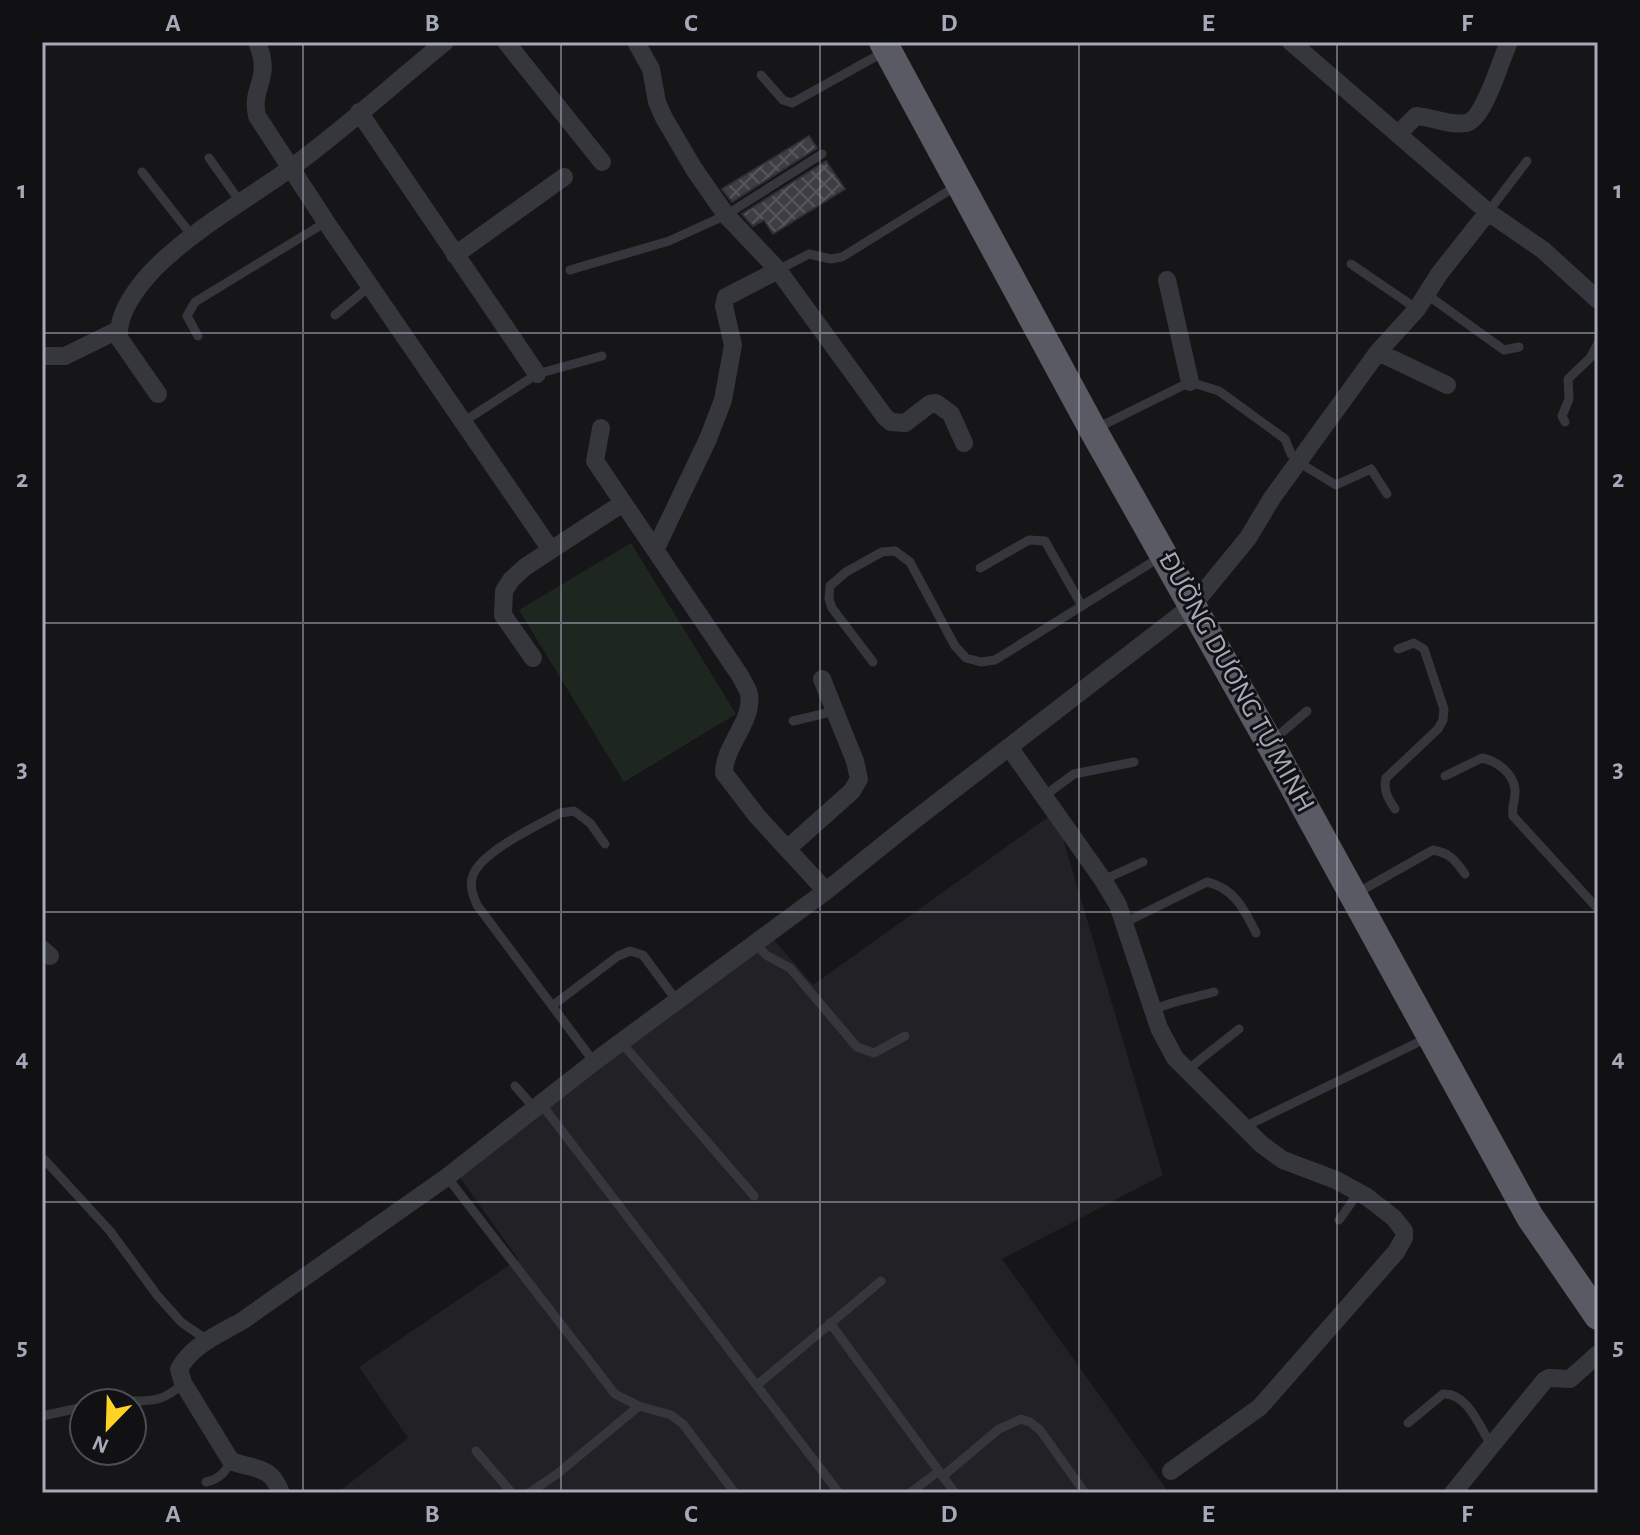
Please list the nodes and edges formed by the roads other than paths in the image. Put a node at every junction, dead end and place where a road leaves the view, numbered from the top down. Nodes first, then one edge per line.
1 (257, 42) edge
2 (445, 42) edge
3 (506, 42) edge
4 (636, 42) edge
5 (1509, 42) edge
6 (1296, 44) edge
7 (885, 46) edge
8 (761, 75) dead end
9 (359, 112) junction
10 (1398, 134) junction
11 (822, 154) dead end
12 (209, 158) dead end
13 (1527, 161) dead end
14 (602, 162) dead end
15 (291, 168) junction
16 (142, 172) dead end
17 (564, 177) dead end
18 (961, 183) junction
19 (241, 203) junction
20 (1488, 212) junction
21 (726, 215) junction
22 (326, 222) junction
23 (193, 237) junction
24 (455, 255) junction
25 (1351, 264) dead end
26 (570, 270) dead end
27 (778, 270) junction
28 (1167, 280) dead end
29 (1589, 285) edge
30 (370, 286) junction
31 (1598, 300) edge
32 (1421, 301) junction
33 (335, 315) dead end
34 (118, 330) junction
35 (198, 336) dead end
36 (1519, 347) dead end
37 (1597, 348) edge
38 (1378, 352) junction
39 (42, 356) edge
40 (602, 356) dead end
41 (537, 374) junction
42 (1190, 382) junction
43 (1447, 385) dead end
44 (158, 394) dead end
45 (463, 422) junction
46 (1565, 422) dead end
47 (601, 428) dead end
48 (1093, 430) junction
49 (964, 443) dead end
50 (1298, 462) junction
51 (1387, 494) dead end
52 (623, 503) junction
53 (551, 550) junction
54 (655, 550) junction
55 (1165, 555) junction
56 (980, 568) dead end
57 (1193, 605) junction
58 (1082, 606) junction
59 (1398, 649) dead end
60 (533, 658) dead end
61 (873, 662) dead end
62 (822, 679) dead end
63 (835, 711) junction
64 (1307, 711) dead end
65 (793, 721) dead end
66 (1270, 742) junction
67 (1009, 747) junction
68 (1134, 762) dead end
69 (1445, 776) dead end
70 (1044, 796) junction
71 (1395, 809) dead end
72 (605, 844) dead end
73 (787, 849) junction
74 (1143, 862) dead end
75 (1465, 874) dead end
76 (1103, 880) junction
77 (826, 891) junction
78 (1353, 895) junction
79 (1598, 909) edge
80 (1126, 922) junction
81 (1256, 933) dead end
82 (755, 943) junction
83 (1214, 992) dead end
84 (677, 1001) junction
85 (552, 1006) junction
86 (1152, 1010) junction
87 (1239, 1029) dead end
88 (905, 1036) dead end
89 (1430, 1036) junction
90 (621, 1042) junction
91 (594, 1062) junction
92 (1187, 1070) junction
93 (515, 1086) dead end
94 (539, 1107) junction
95 (1244, 1127) junction
96 (42, 1157) edge
97 (447, 1177) junction
98 (1359, 1192) junction
99 (754, 1196) dead end
100 (1339, 1220) dead end
101 (881, 1281) dead end
102 (1591, 1299) edge
103 (830, 1323) junction
104 (207, 1340) junction
105 (1598, 1354) edge
106 (183, 1383) junction
107 (757, 1385) junction
108 (148, 1402) edge
109 (639, 1406) junction
110 (68, 1410) edge
111 (42, 1416) edge
112 (1408, 1423) dead end
113 (1491, 1445) junction
114 (476, 1451) dead end
115 (231, 1461) junction
116 (1171, 1471) dead end
117 (941, 1474) junction
118 (206, 1482) dead end
119 (731, 1492) edge
120 (281, 1493) edge
121 (512, 1493) edge
122 (529, 1493) edge
123 (839, 1493) edge
124 (910, 1493) edge
125 (955, 1493) edge
126 (1085, 1493) edge
127 (1453, 1493) edge

1 - 15 street
2 - 9 street
3 - 14 street
4 - 21 street
5 - 10 street
6 - 10 street
7 - 8 lane
7 - 18 highway, ĐƯỜNG DƯƠNG TỰ MINH
9 - 15 street
9 - 24 street
10 - 20 street
11 - 21 lane
12 - 19 lane
13 - 20 lane
15 - 19 street
15 - 22 street
16 - 23 lane
17 - 24 street
18 - 27 lane
18 - 48 highway, ĐƯỜNG DƯƠNG TỰ MINH
19 - 23 street
20 - 29 street
20 - 32 street
21 - 26 lane
21 - 27 street
22 - 30 street
22 - 35 lane
23 - 34 street
24 - 41 street
25 - 32 lane
27 - 49 street
27 - 54 street
28 - 42 street
29 - 31 street
30 - 33 lane
30 - 45 street
32 - 36 lane
32 - 38 street
34 - 39 street
34 - 44 street
37 - 46 lane
38 - 43 street
38 - 50 street
40 - 41 lane
41 - 45 lane
42 - 48 lane
42 - 50 lane
45 - 53 street
47 - 52 street
48 - 55 highway, ĐƯỜNG DƯƠNG TỰ MINH
50 - 51 lane
50 - 57 street
52 - 53 street
52 - 54 street
53 - 60 street
54 - 73 street
55 - 57 highway, ĐƯỜNG DƯƠNG TỰ MINH
55 - 58 lane
56 - 58 lane
57 - 66 highway, ĐƯỜNG DƯƠNG TỰ MINH
57 - 67 street
58 - 61 lane
59 - 71 lane
62 - 63 street
63 - 65 lane
63 - 73 street
64 - 66 lane
66 - 78 highway, ĐƯỜNG DƯƠNG TỰ MINH
67 - 70 street
67 - 77 street
68 - 70 lane
69 - 79 lane
70 - 76 street
72 - 85 lane
73 - 77 street
74 - 76 lane
75 - 78 lane
76 - 80 street
77 - 82 street
78 - 89 highway, ĐƯỜNG DƯƠNG TỰ MINH
80 - 81 lane
80 - 86 street
82 - 84 street
82 - 88 lane
83 - 86 lane
84 - 85 lane
84 - 90 street
85 - 91 lane
86 - 92 street
87 - 92 lane
89 - 95 lane
89 - 102 highway, ĐƯỜNG DƯƠNG TỰ MINH
90 - 91 street
90 - 99 lane
91 - 94 street
92 - 95 street
93 - 94 lane
94 - 97 street
94 - 107 lane
95 - 98 street
96 - 104 lane
97 - 104 street
97 - 109 lane
98 - 100 lane
98 - 116 street
101 - 103 lane
103 - 107 lane
103 - 117 lane
104 - 106 street
105 - 113 street
106 - 108 lane
106 - 115 street
107 - 123 lane
109 - 119 lane
109 - 122 lane
110 - 111 lane
112 - 113 lane
113 - 127 street
114 - 121 lane
115 - 118 lane
115 - 120 street
117 - 124 lane
117 - 125 lane
117 - 126 lane

